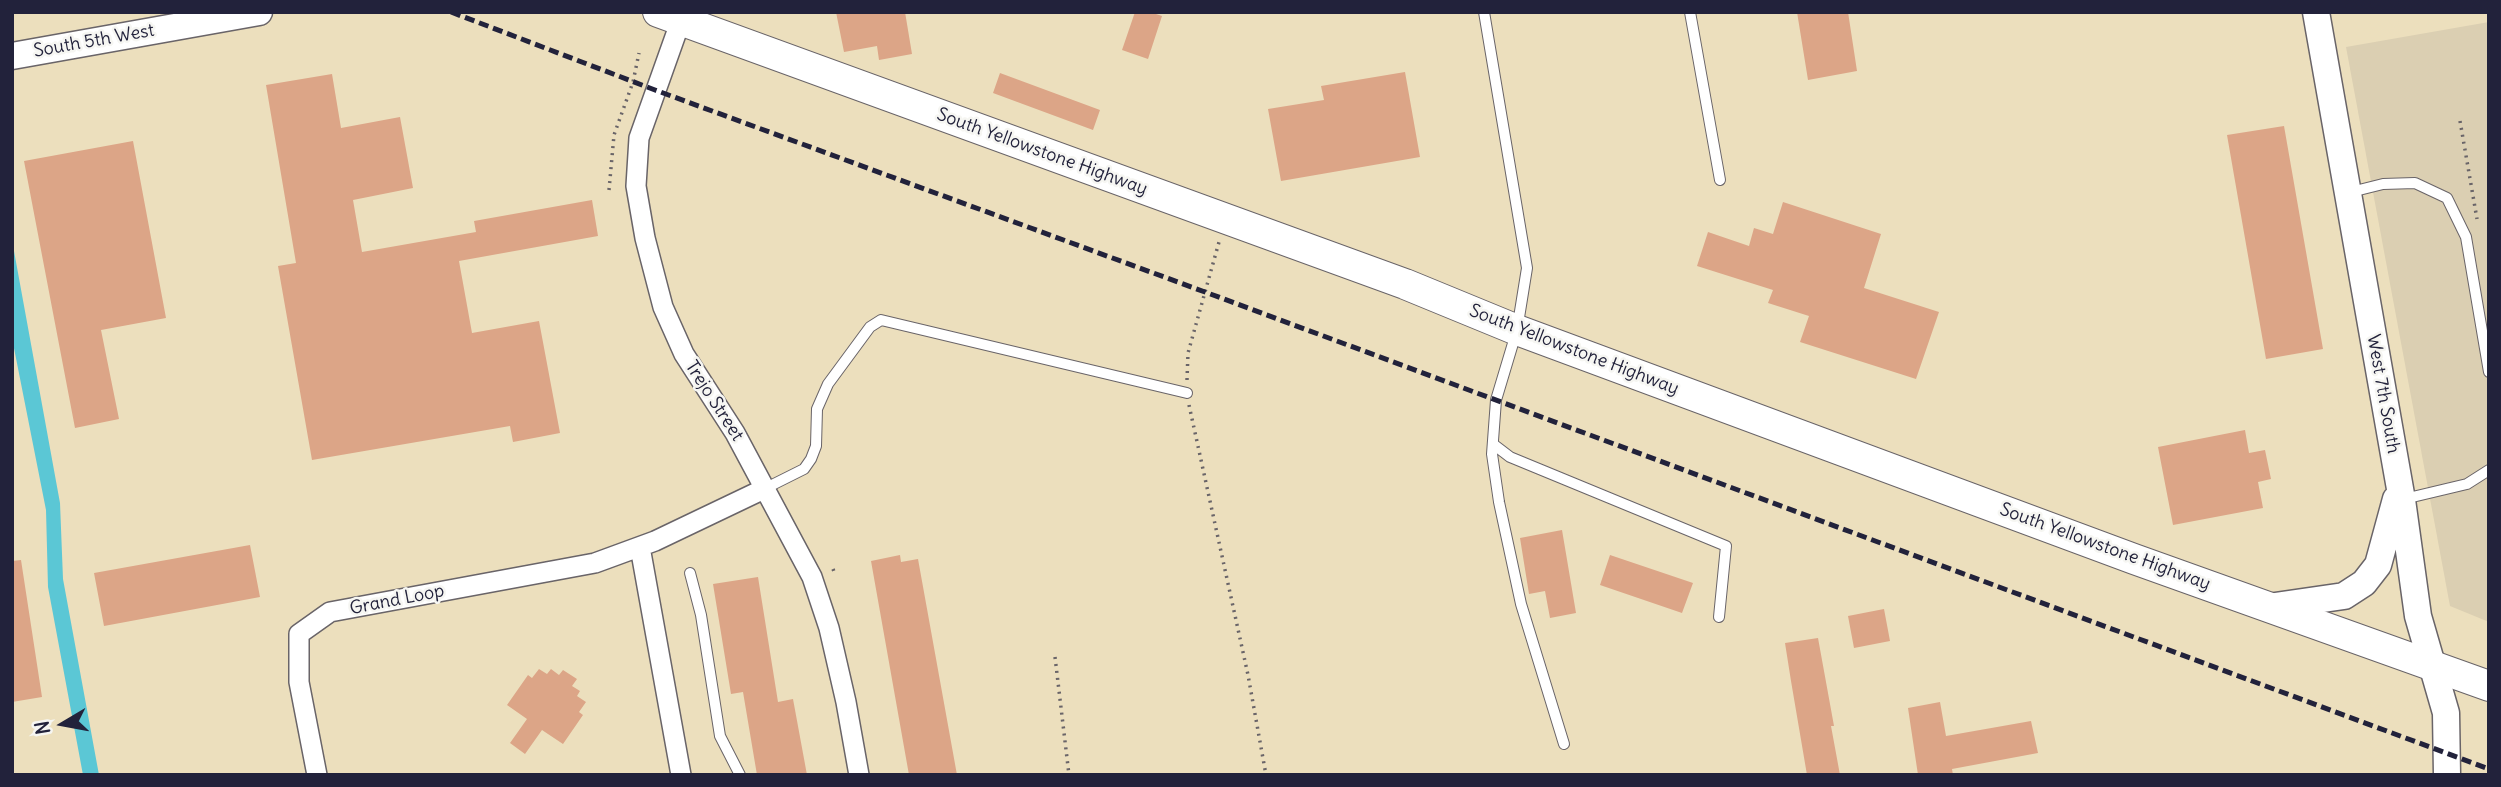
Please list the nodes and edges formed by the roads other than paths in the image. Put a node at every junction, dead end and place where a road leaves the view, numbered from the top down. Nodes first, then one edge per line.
1 (259, 12) edge
2 (1484, 12) edge
3 (1690, 12) edge
4 (2316, 12) edge
5 (675, 15) edge
6 (12, 56) edge
7 (1720, 180) dead end
8 (2347, 193) junction
9 (1517, 330) junction
10 (2489, 372) edge
11 (1186, 393) road end
12 (1493, 444) junction
13 (2489, 470) edge
14 (766, 488) junction
15 (2400, 493) junction
16 (640, 547) junction
17 (690, 573) dead end
18 (2268, 607) junction
19 (1718, 617) dead end
20 (2432, 667) junction
21 (2489, 686) edge
22 (1564, 744) dead end
23 (317, 775) edge
24 (681, 775) edge
25 (740, 775) edge
26 (859, 775) edge
27 (2447, 775) edge

1 - 6 main road, South 5th West
2 - 9 lane
3 - 7 lane
4 - 8 main road, West 7th South
5 - 9 main road, South Yellowstone Highway
5 - 14 street, Trejo Street
8 - 10 lane
8 - 15 main road, West 7th South
9 - 12 lane
9 - 18 main road, South Yellowstone Highway
11 - 14 lane
12 - 19 lane
12 - 22 lane
13 - 15 lane
14 - 16 street, Grand Loop
14 - 26 street, Trejo Street
15 - 18 main road
15 - 20 main road, West 7th South
16 - 23 street, Grand Loop
16 - 24 street
17 - 25 lane
18 - 20 main road, South Yellowstone Highway
20 - 21 main road, South Yellowstone Highway
20 - 27 main road, West 7th South

